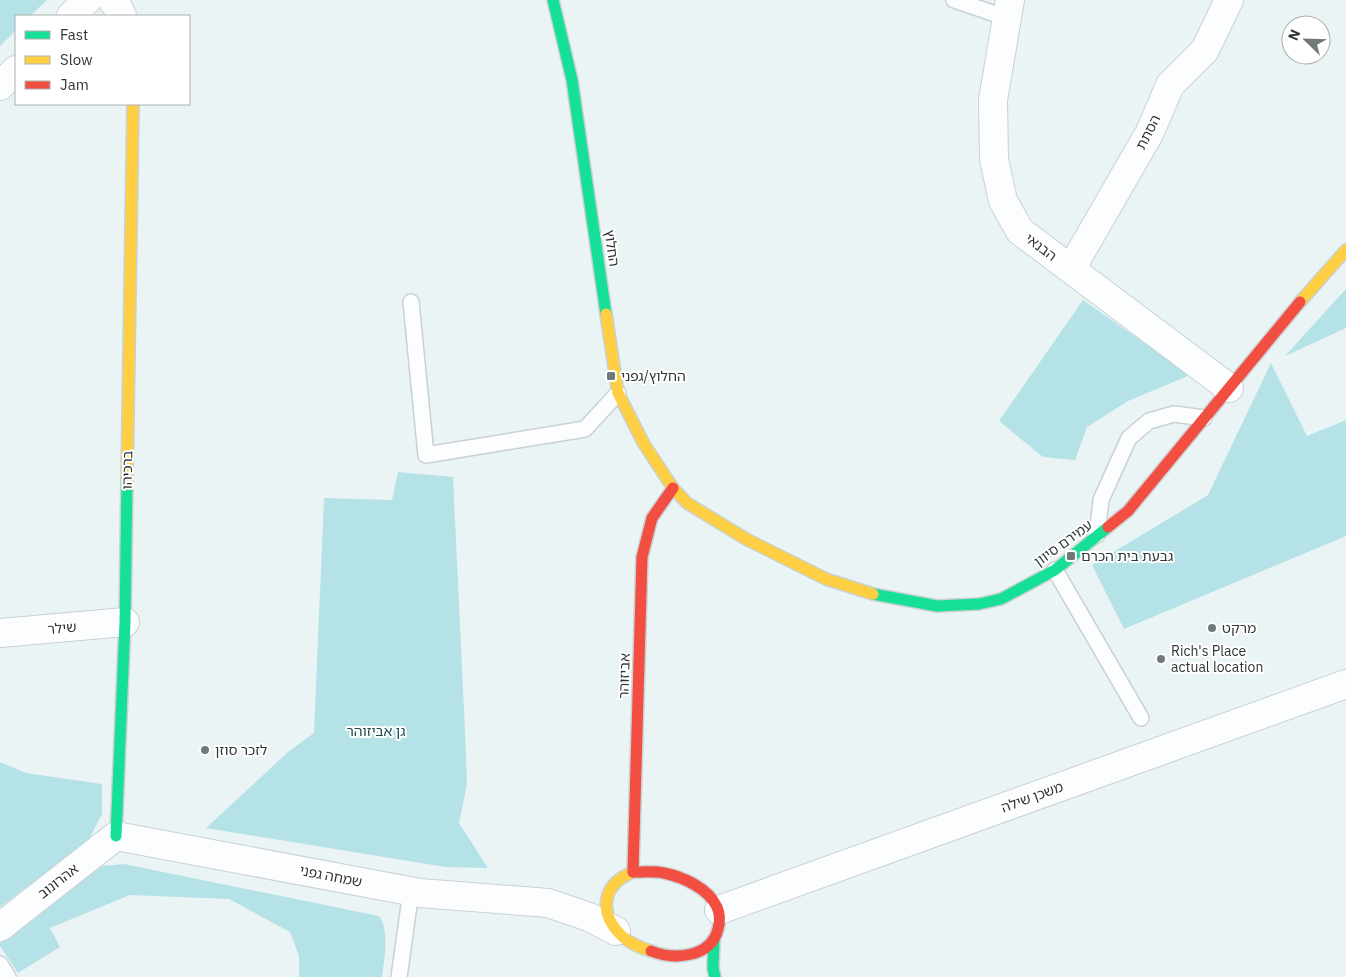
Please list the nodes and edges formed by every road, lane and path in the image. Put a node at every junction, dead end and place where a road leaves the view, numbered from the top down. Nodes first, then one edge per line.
1 (87, 0) edge
2 (112, 0) edge
3 (553, 0) edge
4 (954, 0) edge
5 (1230, 0) edge
6 (1008, 9) edge
7 (71, 15) edge
8 (122, 15) edge
9 (15, 71) edge
10 (0, 86) edge
11 (133, 105) edge
12 (1346, 250) edge
13 (1071, 269) junction
14 (411, 302) dead end
15 (1229, 388) junction
16 (618, 393) junction
17 (1204, 418) junction
18 (673, 488) junction
19 (1097, 537) junction
20 (1055, 570) junction
21 (125, 622) junction
22 (0, 633) edge
23 (1346, 684) edge
24 (1141, 718) dead end
25 (116, 836) junction
26 (633, 872) junction
27 (411, 892) junction
28 (609, 892) junction
29 (548, 904) junction
30 (719, 910) junction
31 (0, 927) edge
32 (616, 931) junction
33 (714, 939) junction
34 (648, 951) junction
35 (0, 964) edge
36 (658, 964) dead end
37 (8, 977) edge
38 (399, 977) edge
39 (715, 977) edge

1 - 7 street
2 - 8 street
3 - 16 street, החלוץ
4 - 6 lane
5 - 13 street, הסתת
6 - 13 street, הבנאי
9 - 10 street
11 - 21 street, ברכיהו
12 - 15 street, עמירם סיוון
13 - 15 street, הבנאי
14 - 16 lane
15 - 17 street, עמירם סיוון
16 - 18 street, החלוץ
17 - 19 street, עמירם סיוון
17 - 19 lane
18 - 20 street, עמירם סיוון
18 - 26 street, אביזוהר
19 - 20 street, עמירם סיוון
20 - 24 lane
21 - 22 street, שילר
21 - 25 street, ברכיהו
23 - 30 street, משכן שילה
25 - 27 street, שמחה גפני
25 - 31 street, אהרונוב
26 - 28 street
26 - 30 street
27 - 29 street, שמחה גפני
27 - 38 lane
28 - 29 street, שמחה גפני
28 - 32 street
29 - 32 street, שמחה גפני
30 - 33 street
32 - 34 street
33 - 34 street
33 - 39 street
34 - 36 street
35 - 37 lane

